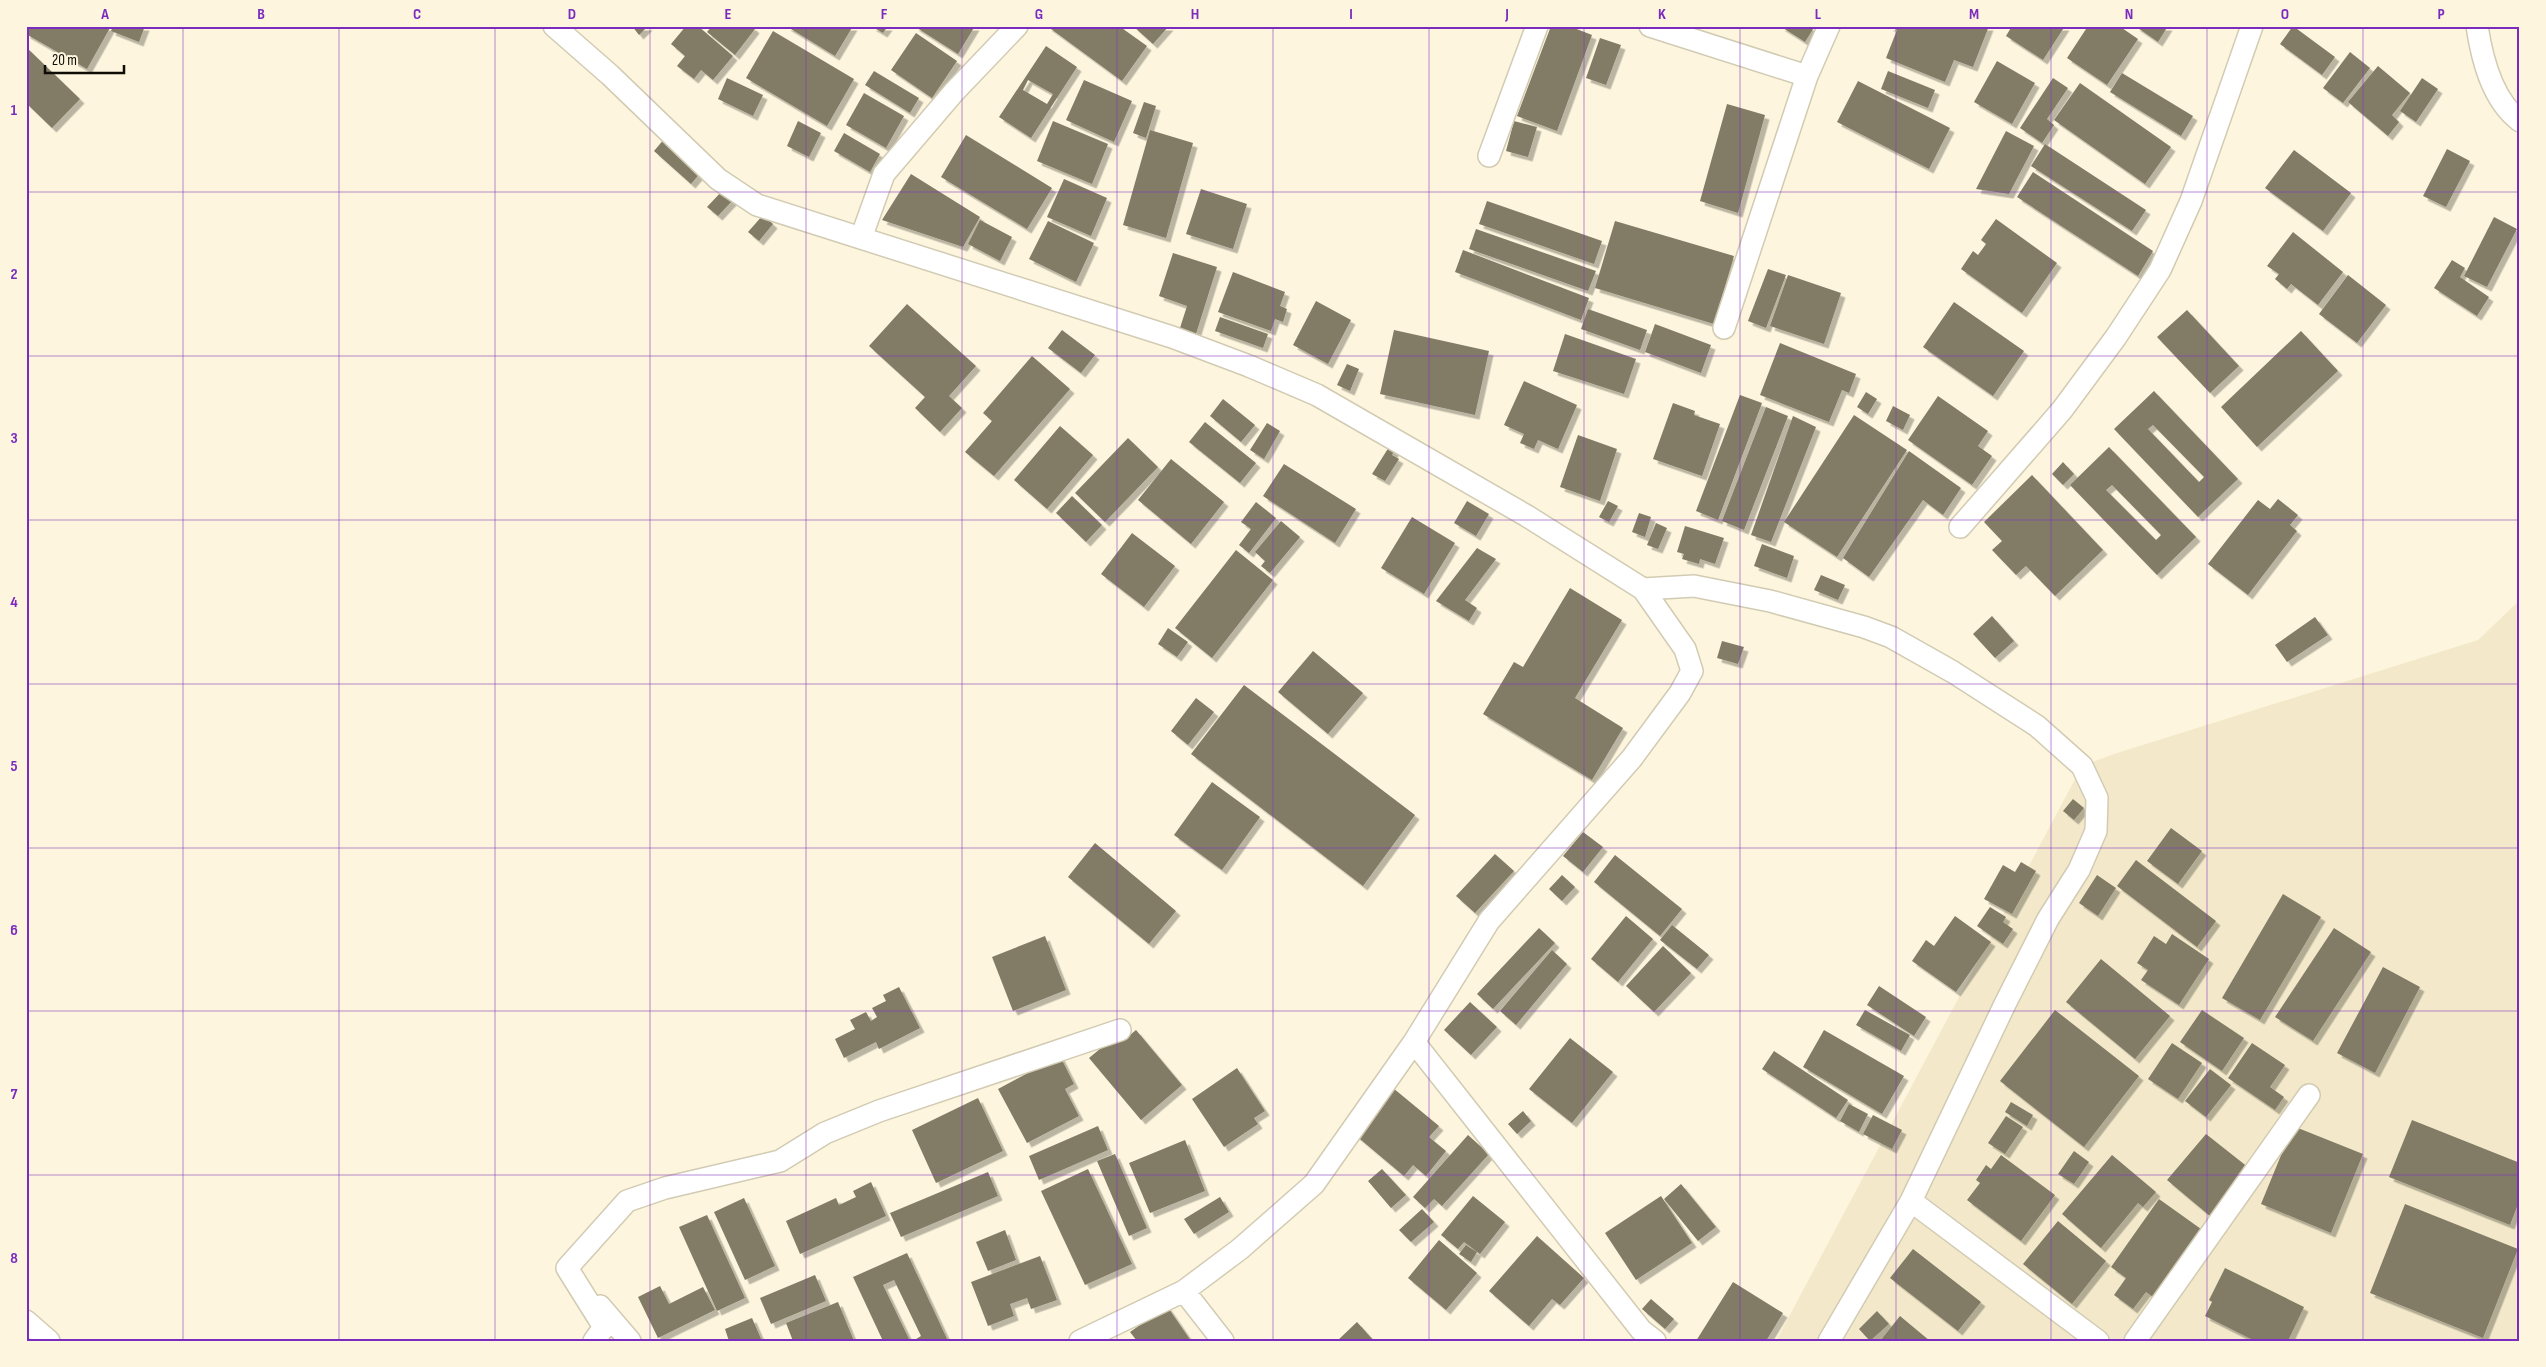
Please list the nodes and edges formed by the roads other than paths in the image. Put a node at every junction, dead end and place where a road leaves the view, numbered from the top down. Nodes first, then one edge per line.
1 (554, 26) edge
2 (1017, 26) edge
3 (1537, 26) edge
4 (1650, 26) edge
5 (1829, 26) edge
6 (2252, 26) edge
7 (2477, 26) edge
8 (1807, 76) junction
9 (2520, 122) edge
10 (1489, 156) dead end
11 (861, 238) junction
12 (1724, 328) dead end
13 (1960, 527) dead end
14 (1643, 589) junction
15 (1120, 1030) dead end
16 (1414, 1042) junction
17 (2309, 1095) dead end
18 (1912, 1201) junction
19 (567, 1268) junction
20 (1184, 1291) junction
21 (26, 1321) edge
22 (49, 1341) edge
23 (594, 1341) edge
24 (630, 1341) edge
25 (1080, 1341) edge
26 (1223, 1341) edge
27 (1655, 1341) edge
28 (1829, 1341) edge
29 (2098, 1341) edge
30 (2134, 1341) edge

1 - 11 street
2 - 11 street
3 - 10 street
4 - 8 street
5 - 8 street
6 - 13 street
7 - 9 street
8 - 12 street
11 - 14 street
14 - 16 street
14 - 18 street
15 - 19 street
16 - 20 street
16 - 27 street
17 - 30 street
18 - 28 street
18 - 29 street
19 - 23 street
19 - 24 street
20 - 25 street
20 - 26 street
21 - 22 street

